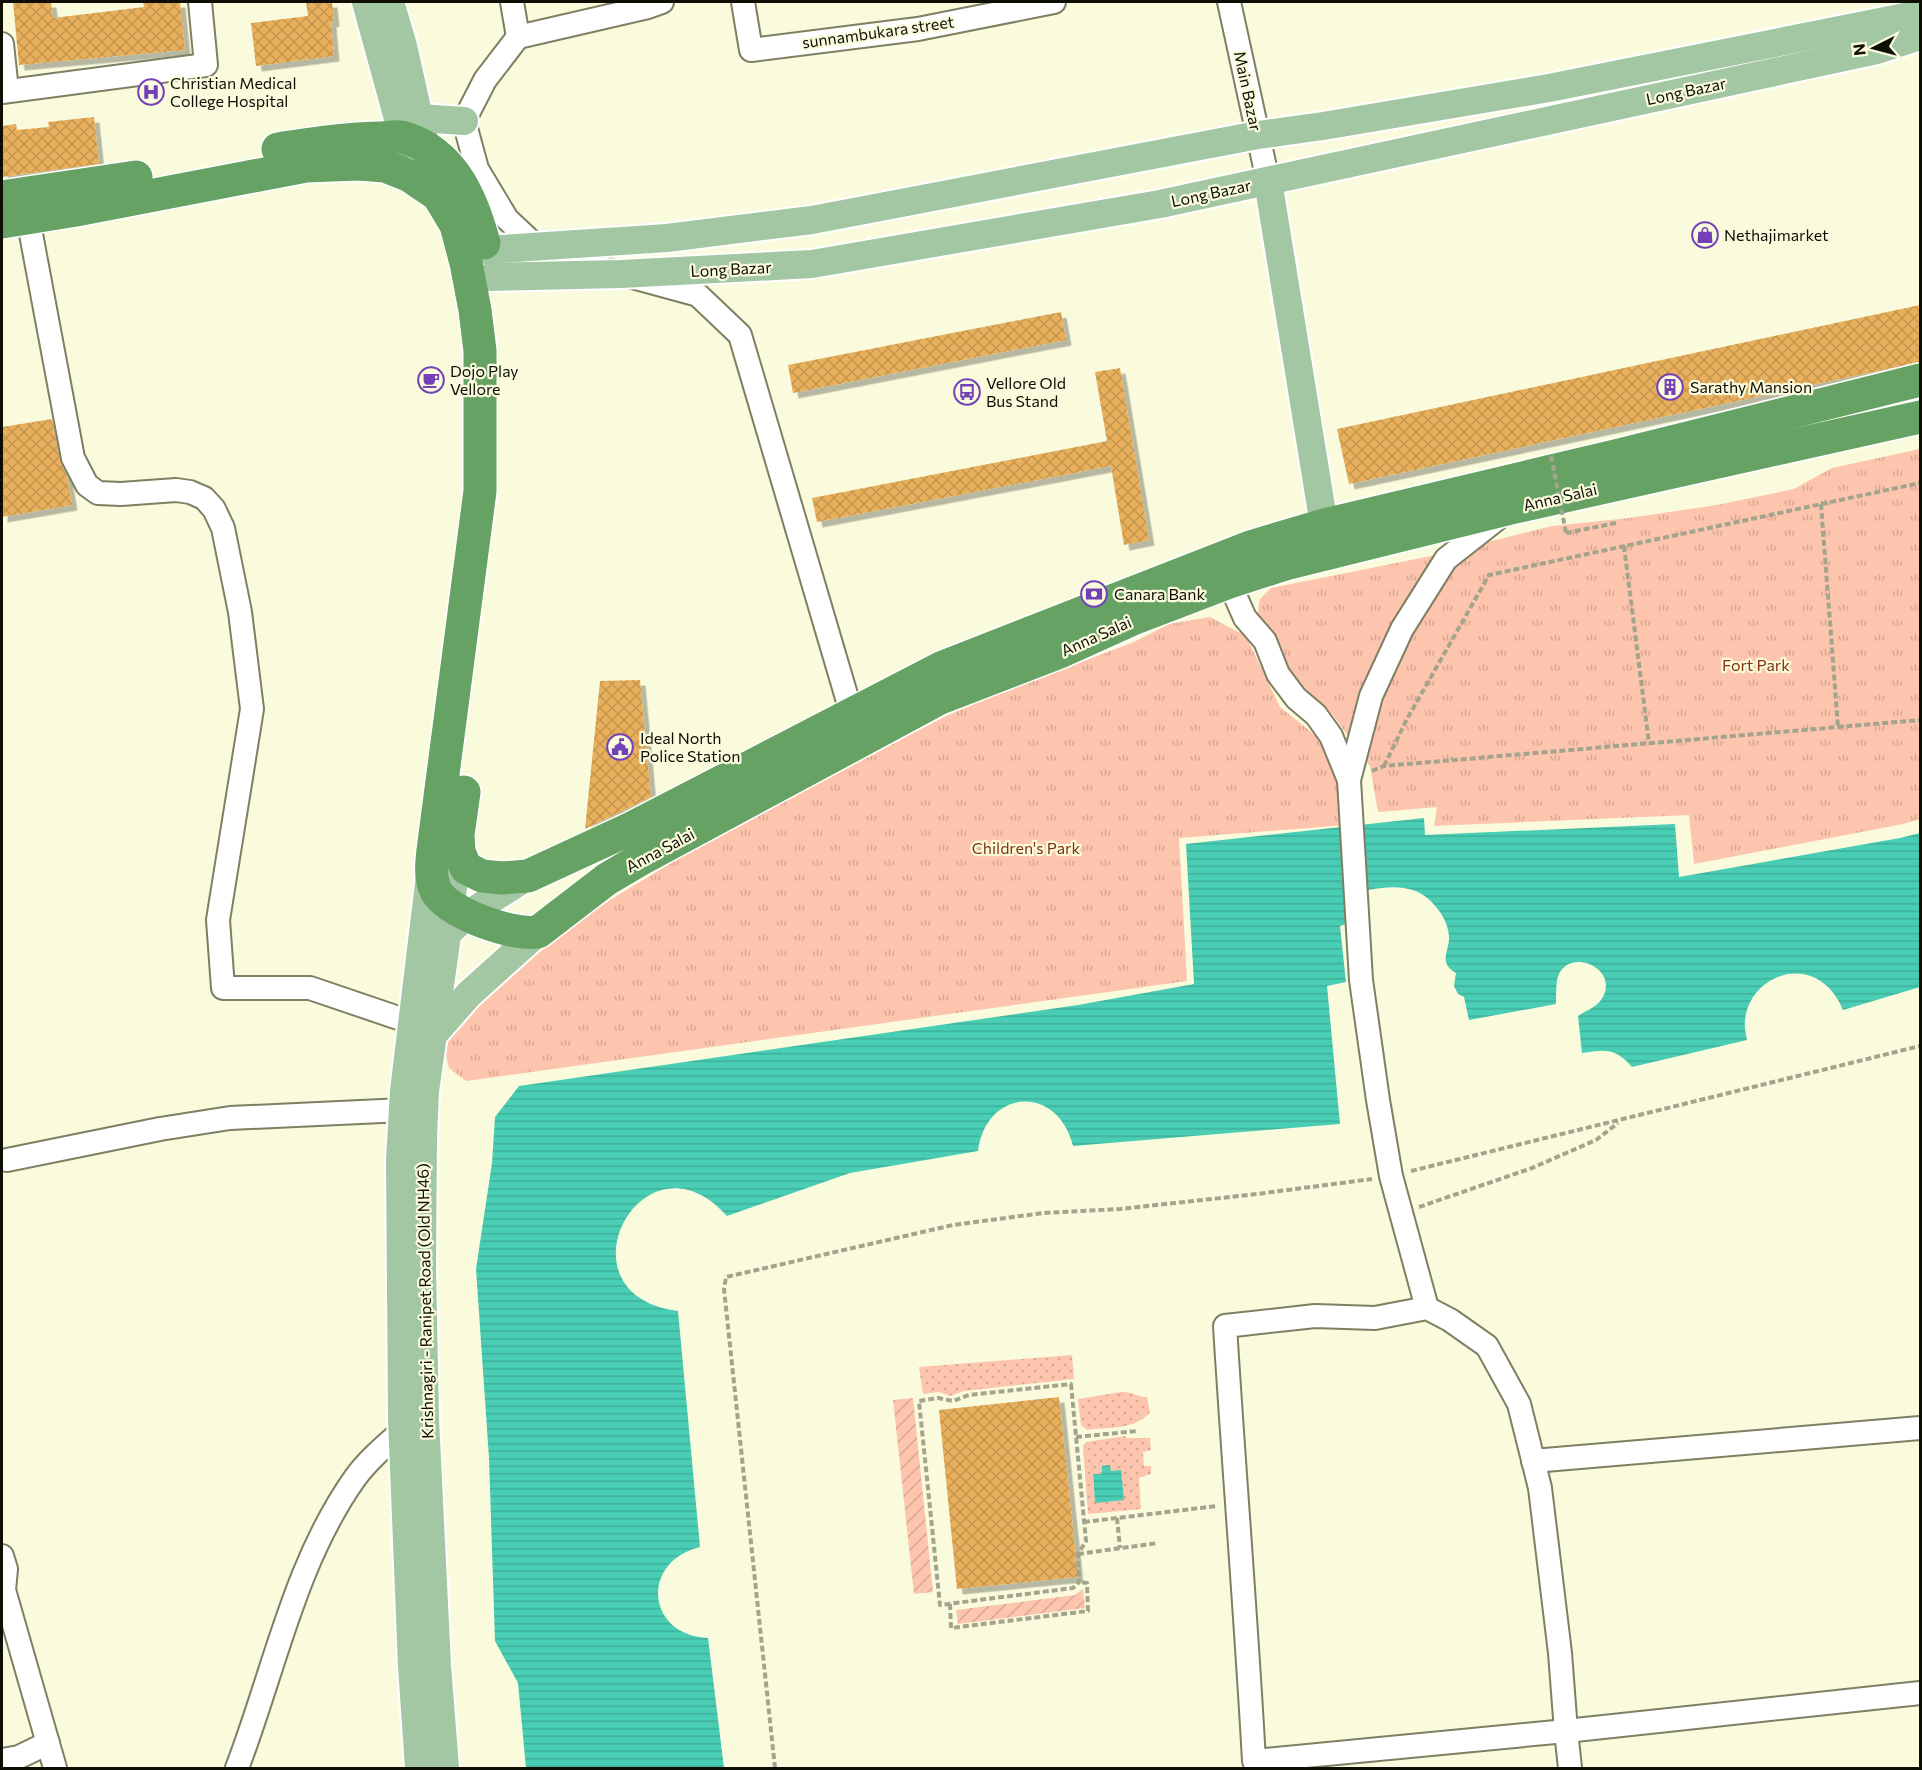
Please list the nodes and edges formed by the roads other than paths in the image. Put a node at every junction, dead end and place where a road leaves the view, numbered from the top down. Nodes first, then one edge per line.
1 (200, 2) edge
2 (366, 2) edge
3 (390, 2) edge
4 (512, 2) edge
5 (662, 2) edge
6 (743, 2) edge
7 (1054, 2) edge
8 (1229, 2) edge
9 (1915, 21) edge
10 (518, 37) junction
11 (2, 44) edge
12 (4, 92) edge
13 (464, 121) junction
14 (411, 128) junction
15 (1258, 135) junction
16 (410, 176) junction
17 (1268, 181) junction
18 (438, 195) junction
19 (2, 198) edge
20 (15, 220) edge
21 (537, 248) junction
22 (488, 263) junction
23 (621, 274) junction
24 (1920, 380) edge
25 (1920, 417) edge
26 (1511, 508) junction
27 (1324, 525) junction
28 (1229, 582) junction
29 (852, 715) junction
30 (1349, 780) junction
31 (458, 835) junction
32 (433, 856) junction
33 (528, 876) junction
34 (456, 918) junction
35 (538, 932) junction
36 (423, 1029) junction
37 (403, 1110) junction
38 (7, 1160) dead end
39 (1427, 1308) junction
40 (1920, 1428) edge
41 (403, 1430) junction
42 (1533, 1461) junction
43 (2, 1556) edge
44 (3, 1591) edge
45 (1920, 1693) edge
46 (1566, 1731) junction
47 (48, 1743) junction
48 (2, 1760) edge
49 (55, 1768) edge
50 (237, 1768) edge
51 (419, 1768) edge
52 (445, 1768) edge
53 (1570, 1768) edge

1 - 12 street
2 - 14 main road
3 - 14 main road
4 - 10 street
5 - 10 street
6 - 7 street, sunnambukara street
8 - 15 street, Main Bazar
9 - 15 main road
9 - 17 main road, Long Bazar
10 - 13 street
11 - 12 street
13 - 14 main road
13 - 21 street
14 - 16 main road
14 - 18 main road
14 - 19 highway
14 - 22 highway, Anna Salai
15 - 17 street, Main Bazar
15 - 21 main road
16 - 18 highway
16 - 20 highway
17 - 23 main road, Long Bazar
17 - 27 main road
18 - 32 highway
20 - 36 street
21 - 22 main road
21 - 23 street
22 - 23 main road, Long Bazar
22 - 31 highway, Anna Salai
23 - 29 street
24 - 27 highway, Anna Salai
25 - 26 highway, Anna Salai
26 - 28 highway, Anna Salai
26 - 30 street
27 - 29 highway, Anna Salai
28 - 30 street
28 - 35 highway, Anna Salai
29 - 33 highway, Anna Salai
30 - 39 street
31 - 33 highway, Anna Salai
31 - 34 main road
32 - 34 highway
32 - 36 main road, Krishnagiri - Ranipet Road (Old NH46)
33 - 34 main road
34 - 35 highway
34 - 36 main road
35 - 36 main road
36 - 37 main road, Krishnagiri - Ranipet Road (Old NH46)
36 - 52 main road, Krishnagiri - Ranipet Road (Old NH46)
37 - 38 street
37 - 41 main road, Krishnagiri - Ranipet Road (Old NH46)
39 - 42 street
39 - 46 street
40 - 42 street
41 - 50 street
41 - 51 main road, Krishnagiri - Ranipet Road (Old NH46)
42 - 46 street
43 - 44 street
44 - 47 street
45 - 46 street
46 - 53 street
47 - 48 street
47 - 49 street

